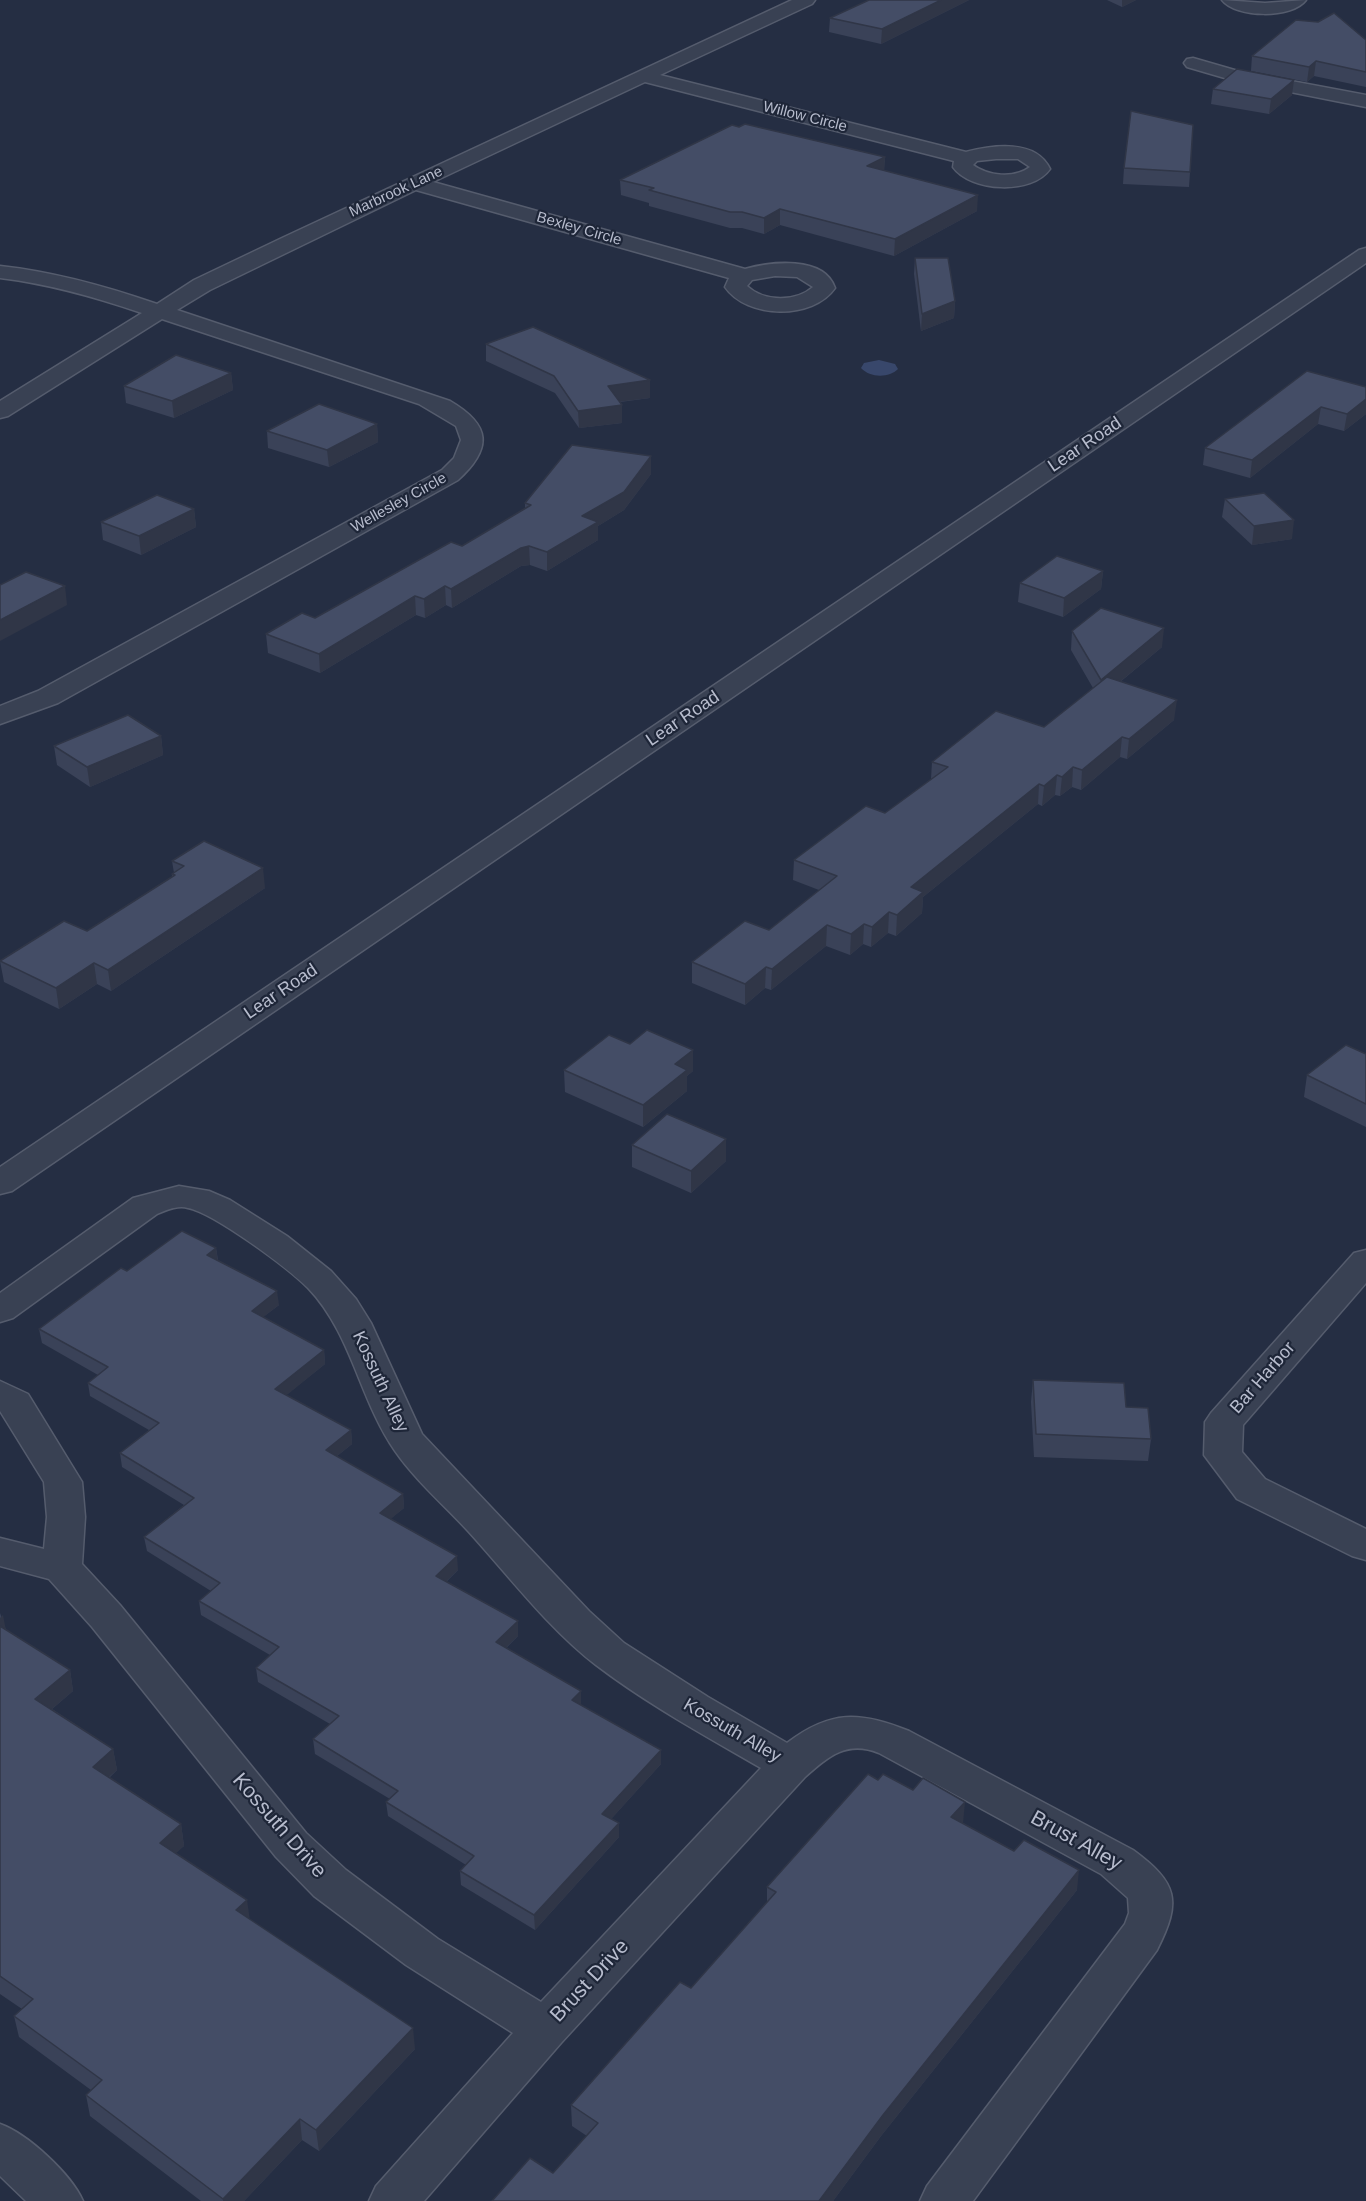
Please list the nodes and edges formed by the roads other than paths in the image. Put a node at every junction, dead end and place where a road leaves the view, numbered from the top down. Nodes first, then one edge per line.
1 (807, 0) edge
2 (1231, 0) edge
3 (1297, 0) edge
4 (1193, 63) dead end
5 (642, 76) junction
6 (1366, 101) edge
7 (967, 158) dead end
8 (414, 183) junction
9 (1366, 255) edge
10 (0, 272) edge
11 (745, 276) dead end
12 (158, 311) junction
13 (0, 411) edge
14 (0, 716) edge
15 (0, 1183) edge
16 (1366, 1261) edge
17 (0, 1310) edge
18 (0, 1394) edge
19 (1366, 1546) edge
20 (0, 1552) edge
21 (62, 1568) junction
22 (790, 1765) junction
23 (545, 2029) junction
24 (0, 2145) edge
25 (59, 2201) edge
26 (393, 2201) edge
27 (945, 2201) edge

1 - 5 street, Marbrook Lane
2 - 3 street
4 - 6 street
5 - 7 street, Willow Circle
5 - 8 street, Marbrook Lane
8 - 11 street, Bexley Circle
8 - 12 street, Marbrook Lane
9 - 15 street, Lear Road
10 - 12 street
12 - 13 street, Marbrook Lane
12 - 14 street, Wellesley Circle
16 - 19 street, Bar Harbor
17 - 22 street, Kossuth Alley
18 - 21 street
20 - 21 street
21 - 23 street, Kossuth Drive
22 - 23 street, Brust Drive
22 - 27 street, Brust Alley
23 - 26 street, Brust Drive
24 - 25 street

